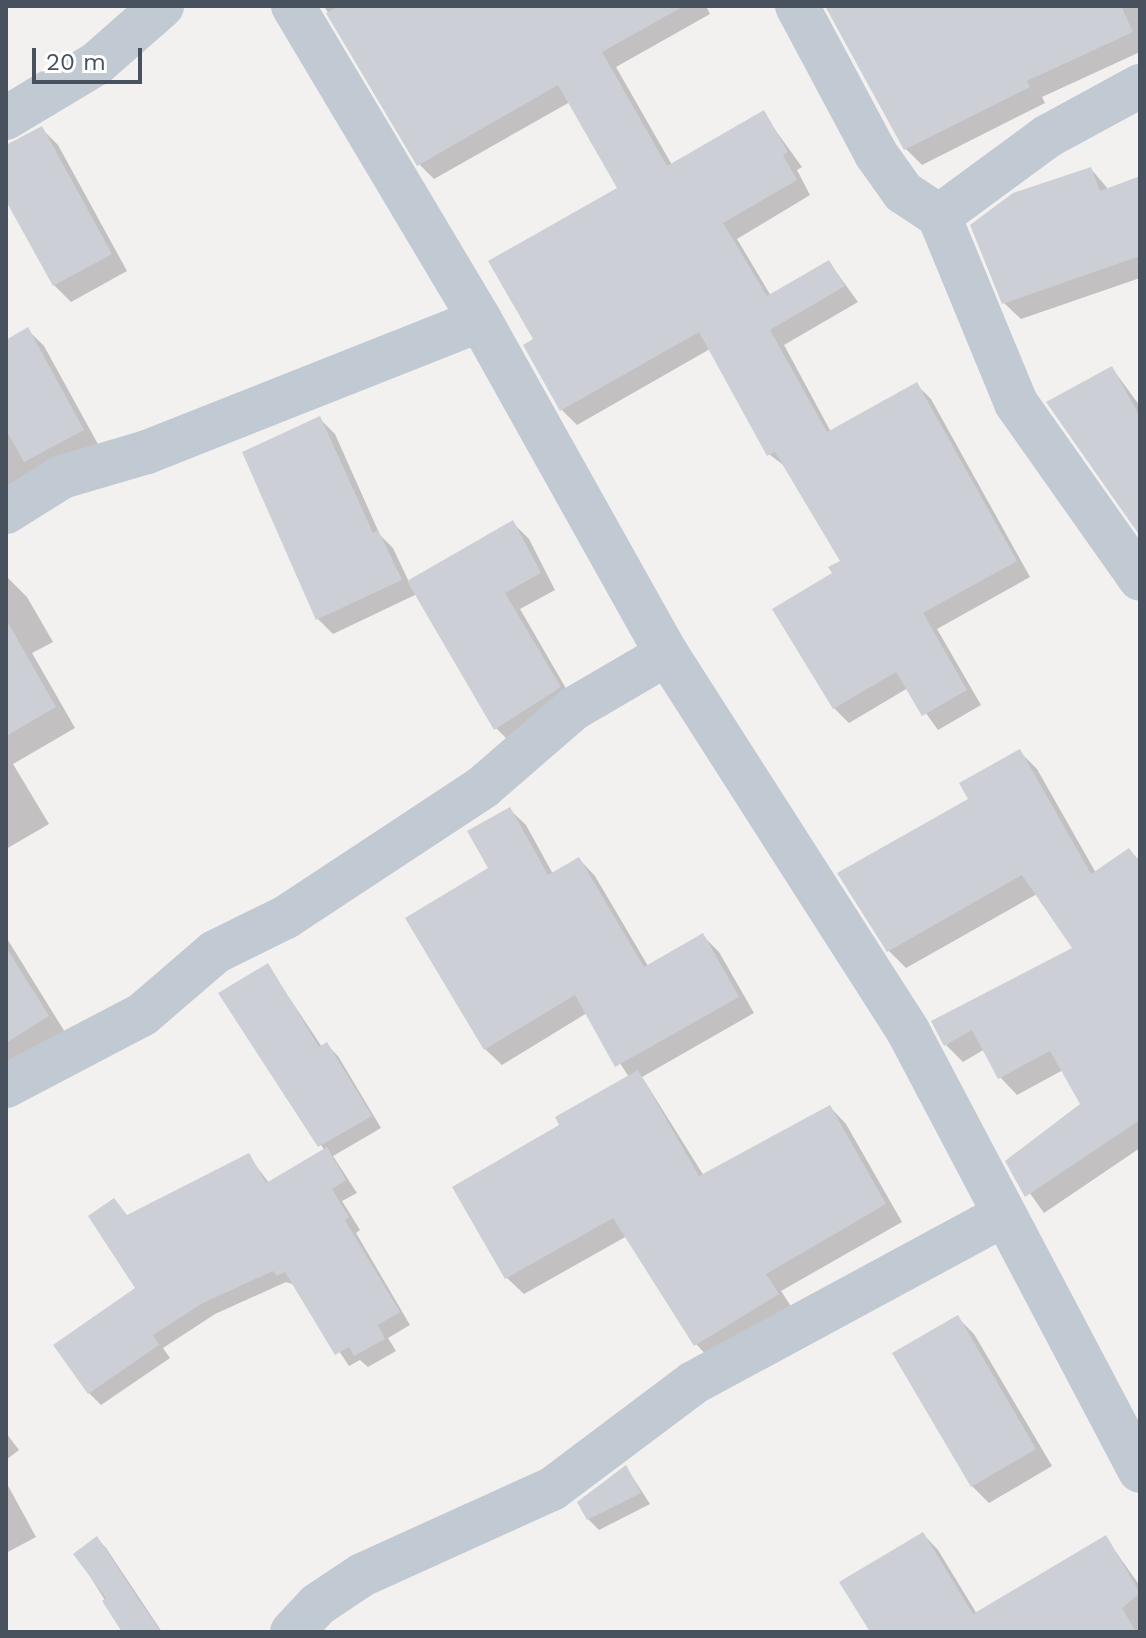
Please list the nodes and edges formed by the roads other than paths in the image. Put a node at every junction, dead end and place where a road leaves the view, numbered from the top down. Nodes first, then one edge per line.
1 (162, 6) edge
2 (293, 6) edge
3 (797, 6) edge
4 (1140, 86) edge
5 (6, 118) edge
6 (939, 216) junction
7 (480, 320) junction
8 (6, 512) edge
9 (1140, 579) edge
10 (667, 654) junction
11 (6, 1086) edge
12 (1004, 1215) junction
13 (1140, 1471) edge
14 (292, 1632) edge

1 - 5 street
2 - 7 street
3 - 6 street
4 - 6 street
6 - 9 street
7 - 8 street
7 - 10 street
10 - 11 street
10 - 12 street
12 - 13 street
12 - 14 street

